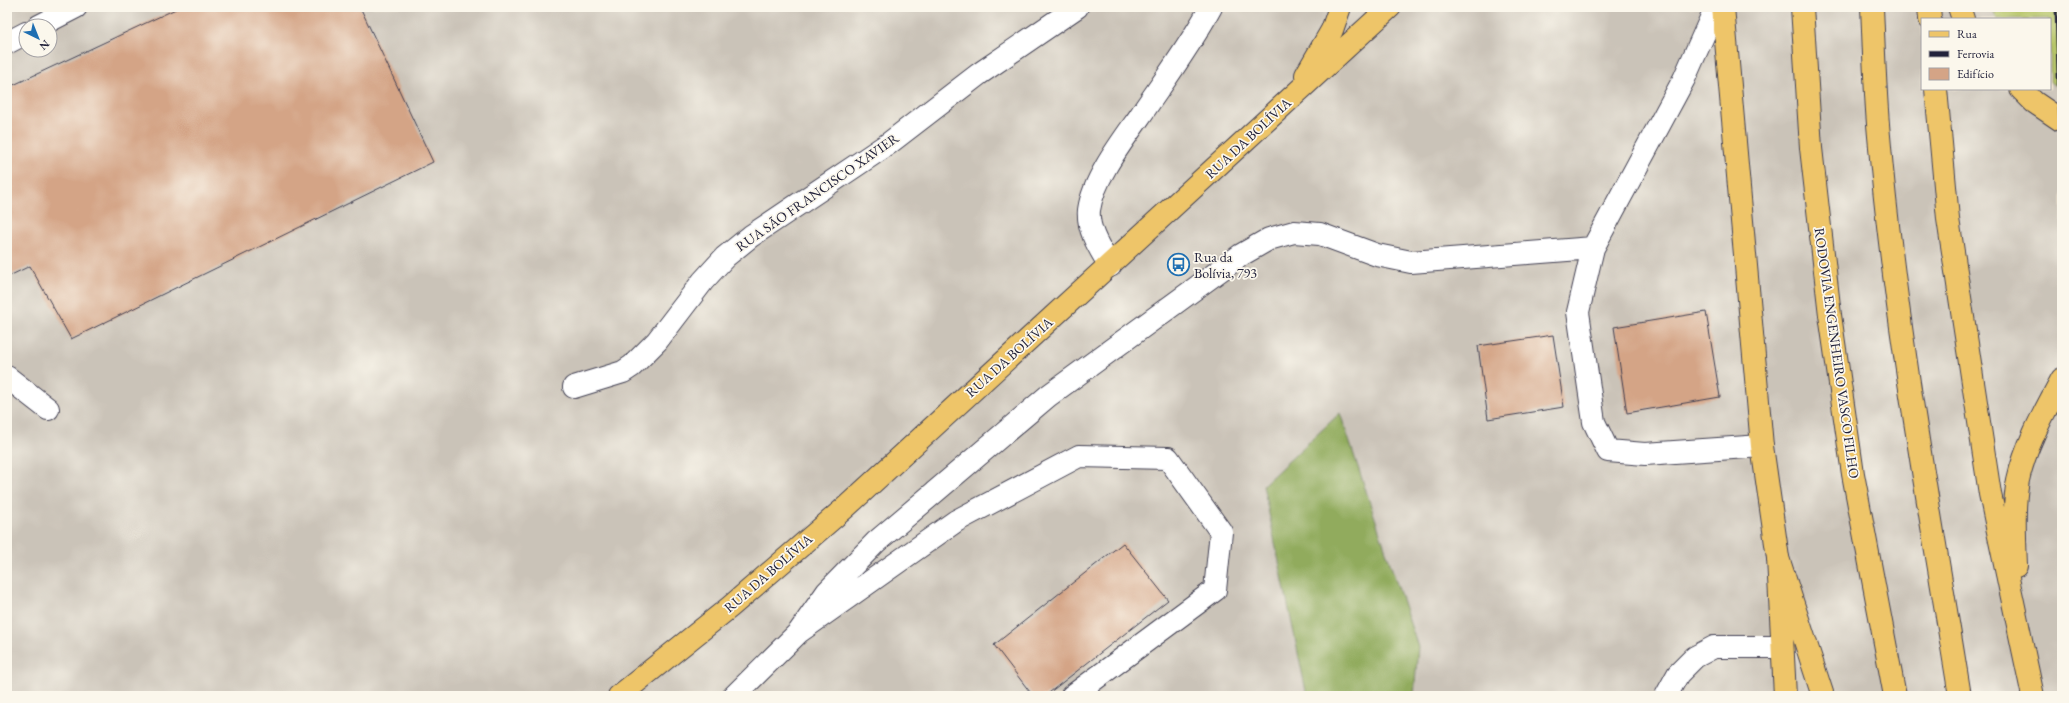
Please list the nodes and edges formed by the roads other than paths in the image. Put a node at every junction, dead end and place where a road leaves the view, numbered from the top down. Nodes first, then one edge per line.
1 (76, 7) edge
2 (1077, 7) edge
3 (1211, 7) edge
4 (1340, 7) edge
5 (1390, 7) edge
6 (1716, 7) edge
7 (1723, 7) edge
8 (1802, 7) edge
9 (1872, 7) edge
10 (1929, 7) edge
11 (1959, 7) edge
12 (55, 18) edge
13 (1930, 18) edge
14 (1964, 18) edge
15 (18, 37) edge
16 (7, 43) edge
17 (1936, 90) edge
18 (2021, 90) edge
19 (1283, 106) junction
20 (2062, 121) edge
21 (1593, 248) junction
22 (1110, 266) junction
23 (7, 377) edge
24 (2062, 379) edge
25 (574, 387) dead end
26 (48, 408) dead end
27 (1762, 446) junction
28 (1778, 558) junction
29 (799, 632) junction
30 (1782, 647) junction
31 (2031, 687) edge
32 (619, 696) edge
33 (734, 696) edge
34 (1072, 696) edge
35 (1666, 696) edge
36 (1785, 696) edge
37 (1823, 696) edge
38 (1895, 696) edge
39 (1960, 696) edge

1 - 12 street
2 - 25 street, RUA SÃO FRANCISCO XAVIER
3 - 22 street
4 - 19 main road
5 - 19 main road, RUA DA BOLÍVIA
6 - 21 street
7 - 27 main road
8 - 38 main road, RODOVIA ENGENHEIRO VASCO FILHO
9 - 39 main road
10 - 13 main road
11 - 14 main road
15 - 16 street
17 - 31 main road
18 - 20 main road
19 - 22 main road, RUA DA BOLÍVIA
21 - 27 street
21 - 29 street
22 - 32 main road, RUA DA BOLÍVIA
23 - 26 street
24 - 31 main road
27 - 28 main road
28 - 30 main road
28 - 37 main road
29 - 33 street
29 - 34 street
30 - 35 street
30 - 36 main road

